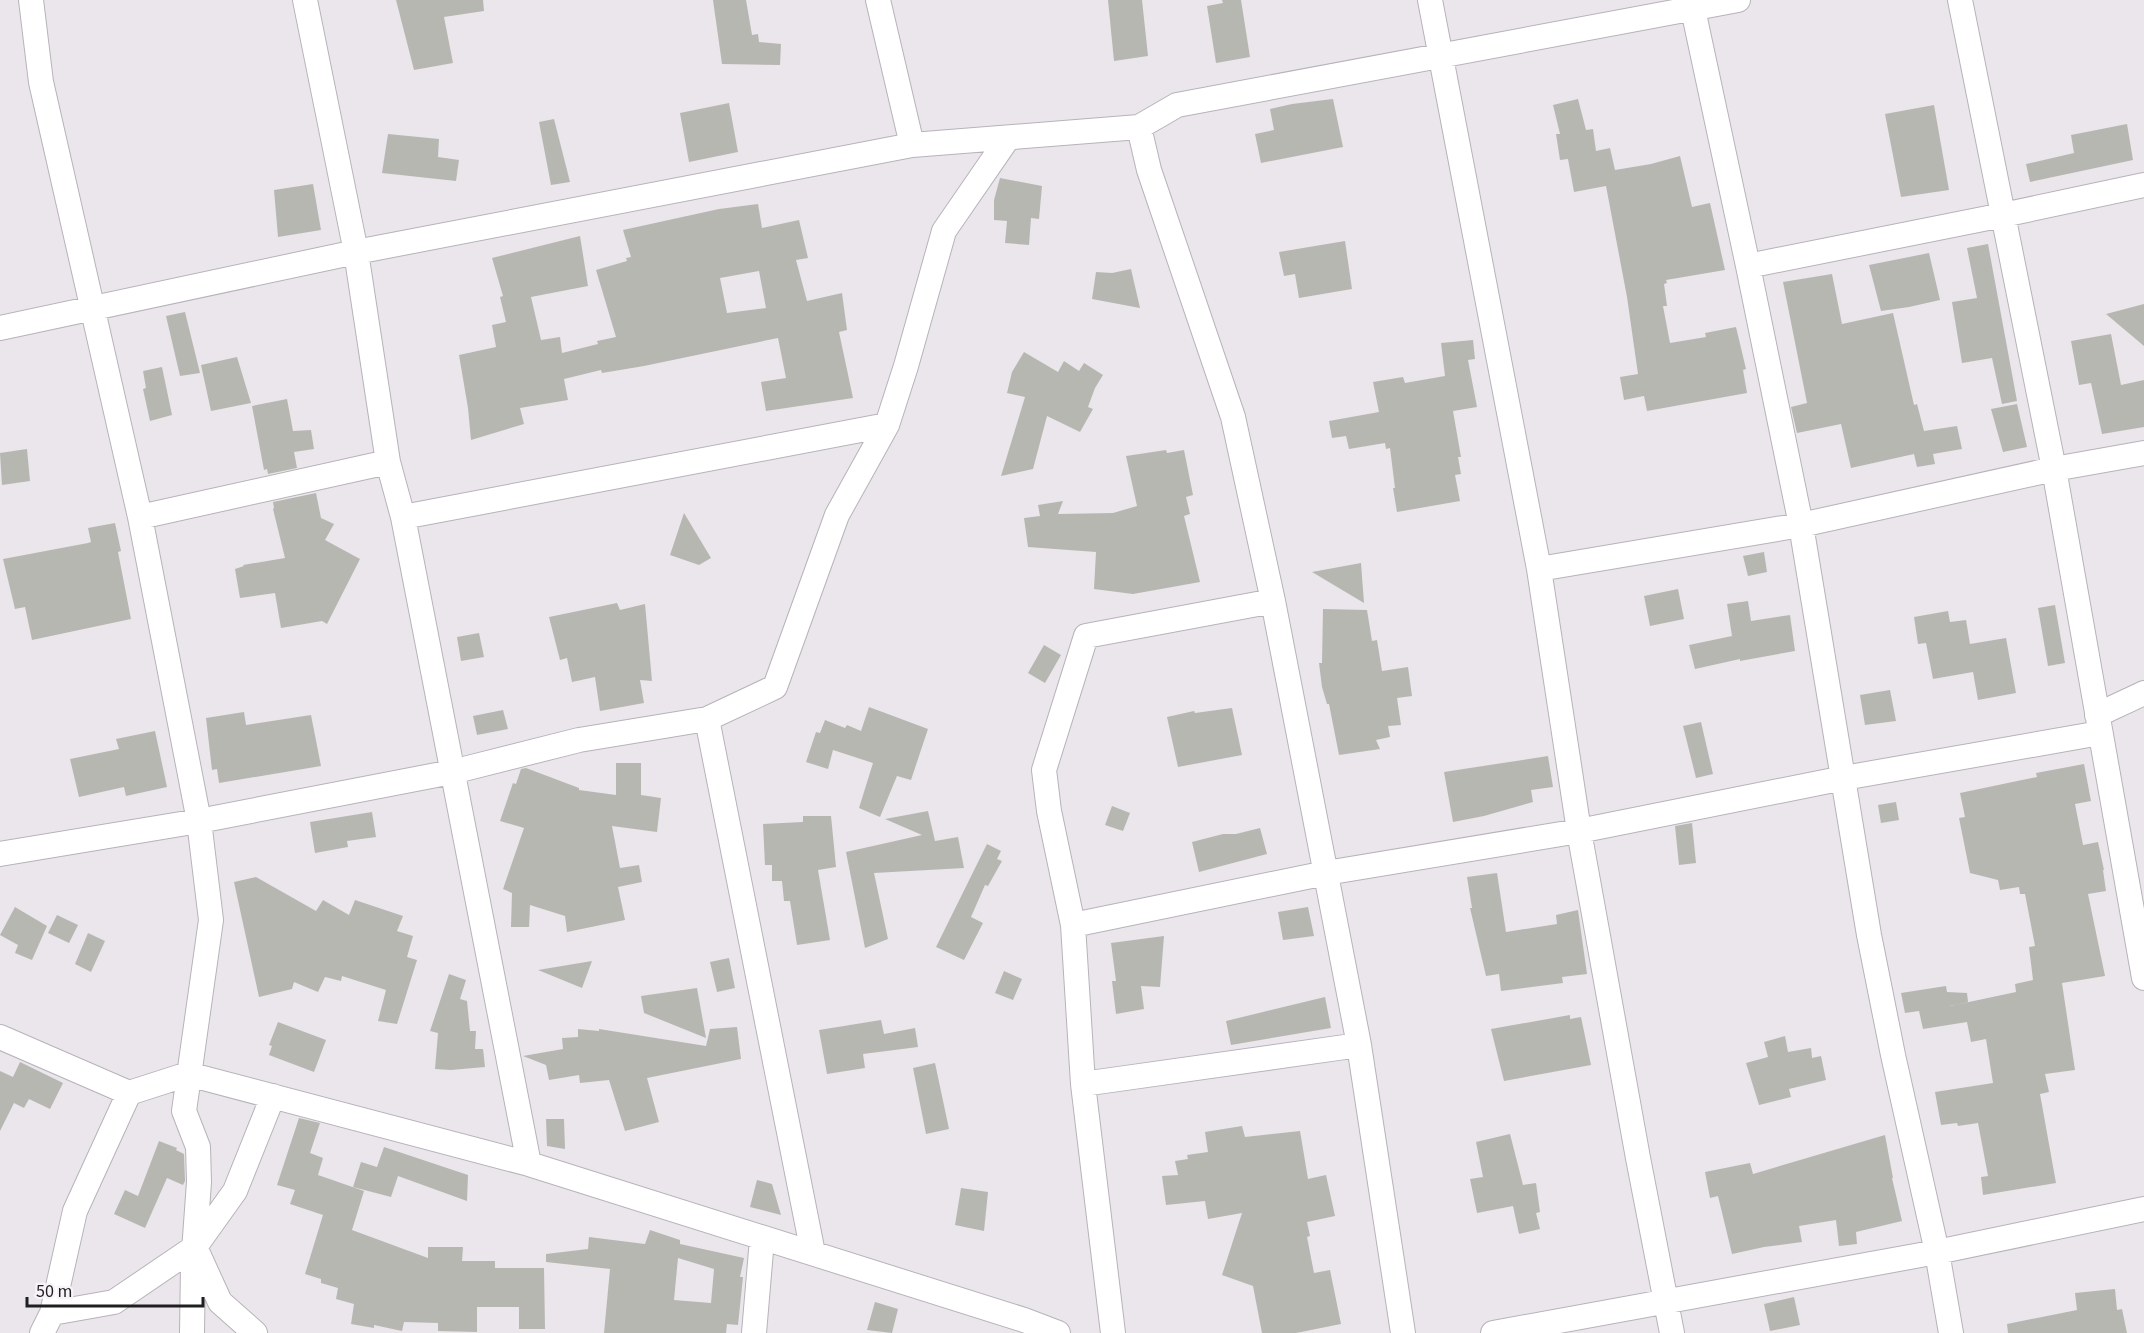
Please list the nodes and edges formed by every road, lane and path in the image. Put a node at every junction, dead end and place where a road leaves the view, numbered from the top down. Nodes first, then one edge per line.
1 (31, 0) edge
2 (305, 0) edge
3 (878, 0) edge
4 (1431, 0) edge
5 (1738, 0) edge
6 (1960, 0) edge
7 (1692, 4) edge
8 (1442, 55) junction
9 (1139, 127) junction
10 (1008, 138) junction
11 (912, 145) junction
12 (2144, 185) edge
13 (2003, 215) junction
14 (356, 252) junction
15 (1748, 266) junction
16 (92, 310) junction
17 (0, 328) edge
18 (887, 425) junction
19 (2144, 453) edge
20 (388, 462) junction
21 (2054, 469) junction
22 (140, 517) junction
23 (403, 517) junction
24 (1800, 525) junction
25 (1539, 569) junction
26 (1273, 601) junction
27 (2144, 693) edge
28 (707, 719) junction
29 (2098, 724) junction
30 (452, 772) junction
31 (1844, 778) junction
32 (199, 821) junction
33 (1578, 831) junction
34 (0, 854) edge
35 (1326, 873) junction
36 (1073, 925) junction
37 (2144, 978) edge
38 (0, 1037) edge
39 (1359, 1045) junction
40 (188, 1074) junction
41 (1083, 1084) junction
42 (129, 1093) junction
43 (273, 1096) junction
44 (529, 1164) junction
45 (2144, 1209) edge
46 (762, 1239) junction
47 (195, 1247) junction
48 (1937, 1252) junction
49 (813, 1254) junction
50 (1666, 1302) junction
51 (47, 1323) edge
52 (1022, 1327) edge
53 (192, 1333) edge
54 (255, 1333) edge
55 (754, 1333) edge
56 (1058, 1333) edge
57 (1113, 1333) edge
58 (1402, 1333) edge
59 (1493, 1333) edge
60 (1672, 1333) edge
61 (1951, 1333) edge

1 - 16 street
2 - 14 street
3 - 11 street
4 - 8 street
5 - 7 street
6 - 13 street
7 - 8 street
7 - 15 street
8 - 9 street
8 - 25 street
9 - 10 street
9 - 26 street
10 - 11 street
10 - 18 street
11 - 14 street
12 - 13 street
13 - 15 street
13 - 21 street
14 - 16 street
14 - 20 street
15 - 24 street
16 - 17 street
16 - 22 street
18 - 23 street
18 - 28 street
19 - 21 street
20 - 22 street
20 - 23 street
21 - 24 street
21 - 29 street
22 - 32 street
23 - 30 street
24 - 25 street
24 - 31 street
25 - 33 street
26 - 35 street
26 - 36 street
27 - 29 street
28 - 30 street
28 - 49 street
29 - 31 street
29 - 37 street
30 - 32 street
30 - 44 street
31 - 33 street
31 - 48 street
32 - 34 street
32 - 40 street
33 - 35 street
33 - 50 street
35 - 36 street
35 - 39 street
36 - 41 street
38 - 42 street
39 - 41 street
39 - 58 street
40 - 42 street
40 - 43 street
40 - 47 street
41 - 57 street
42 - 51 street
43 - 44 street
43 - 47 street
44 - 46 street
45 - 48 street
46 - 49 street
46 - 55 street
47 - 51 street
47 - 53 street
47 - 54 street
48 - 50 street
48 - 61 street
49 - 52 street
50 - 59 street
50 - 60 street
52 - 56 street

